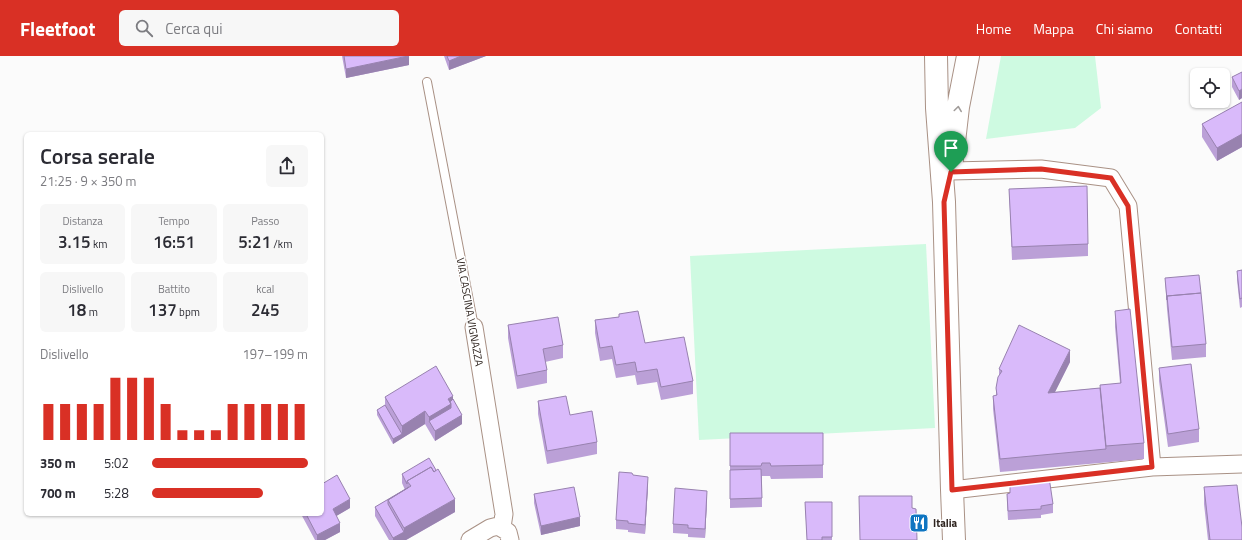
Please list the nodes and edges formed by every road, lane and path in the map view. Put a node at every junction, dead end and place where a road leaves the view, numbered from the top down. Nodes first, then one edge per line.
1 (936, 56) edge
2 (968, 56) edge
3 (427, 82) dead end
4 (951, 172) junction
5 (944, 202) junction
6 (474, 327) joint
7 (1242, 464) edge
8 (1152, 467) junction
9 (952, 490) junction
10 (506, 534) edge
11 (470, 540) edge
12 (954, 540) edge

1 - 5 main road
4 -> 2 main road
3 - 6 lane, VIA CASCINA VIGNAZZA
4 - 5 main road
4 - 8 street
5 - 9 main road
6 - 10 street, VIA CASCINA VIGNAZZA
7 - 8 street
8 - 9 street
9 - 12 main road
10 - 11 street

